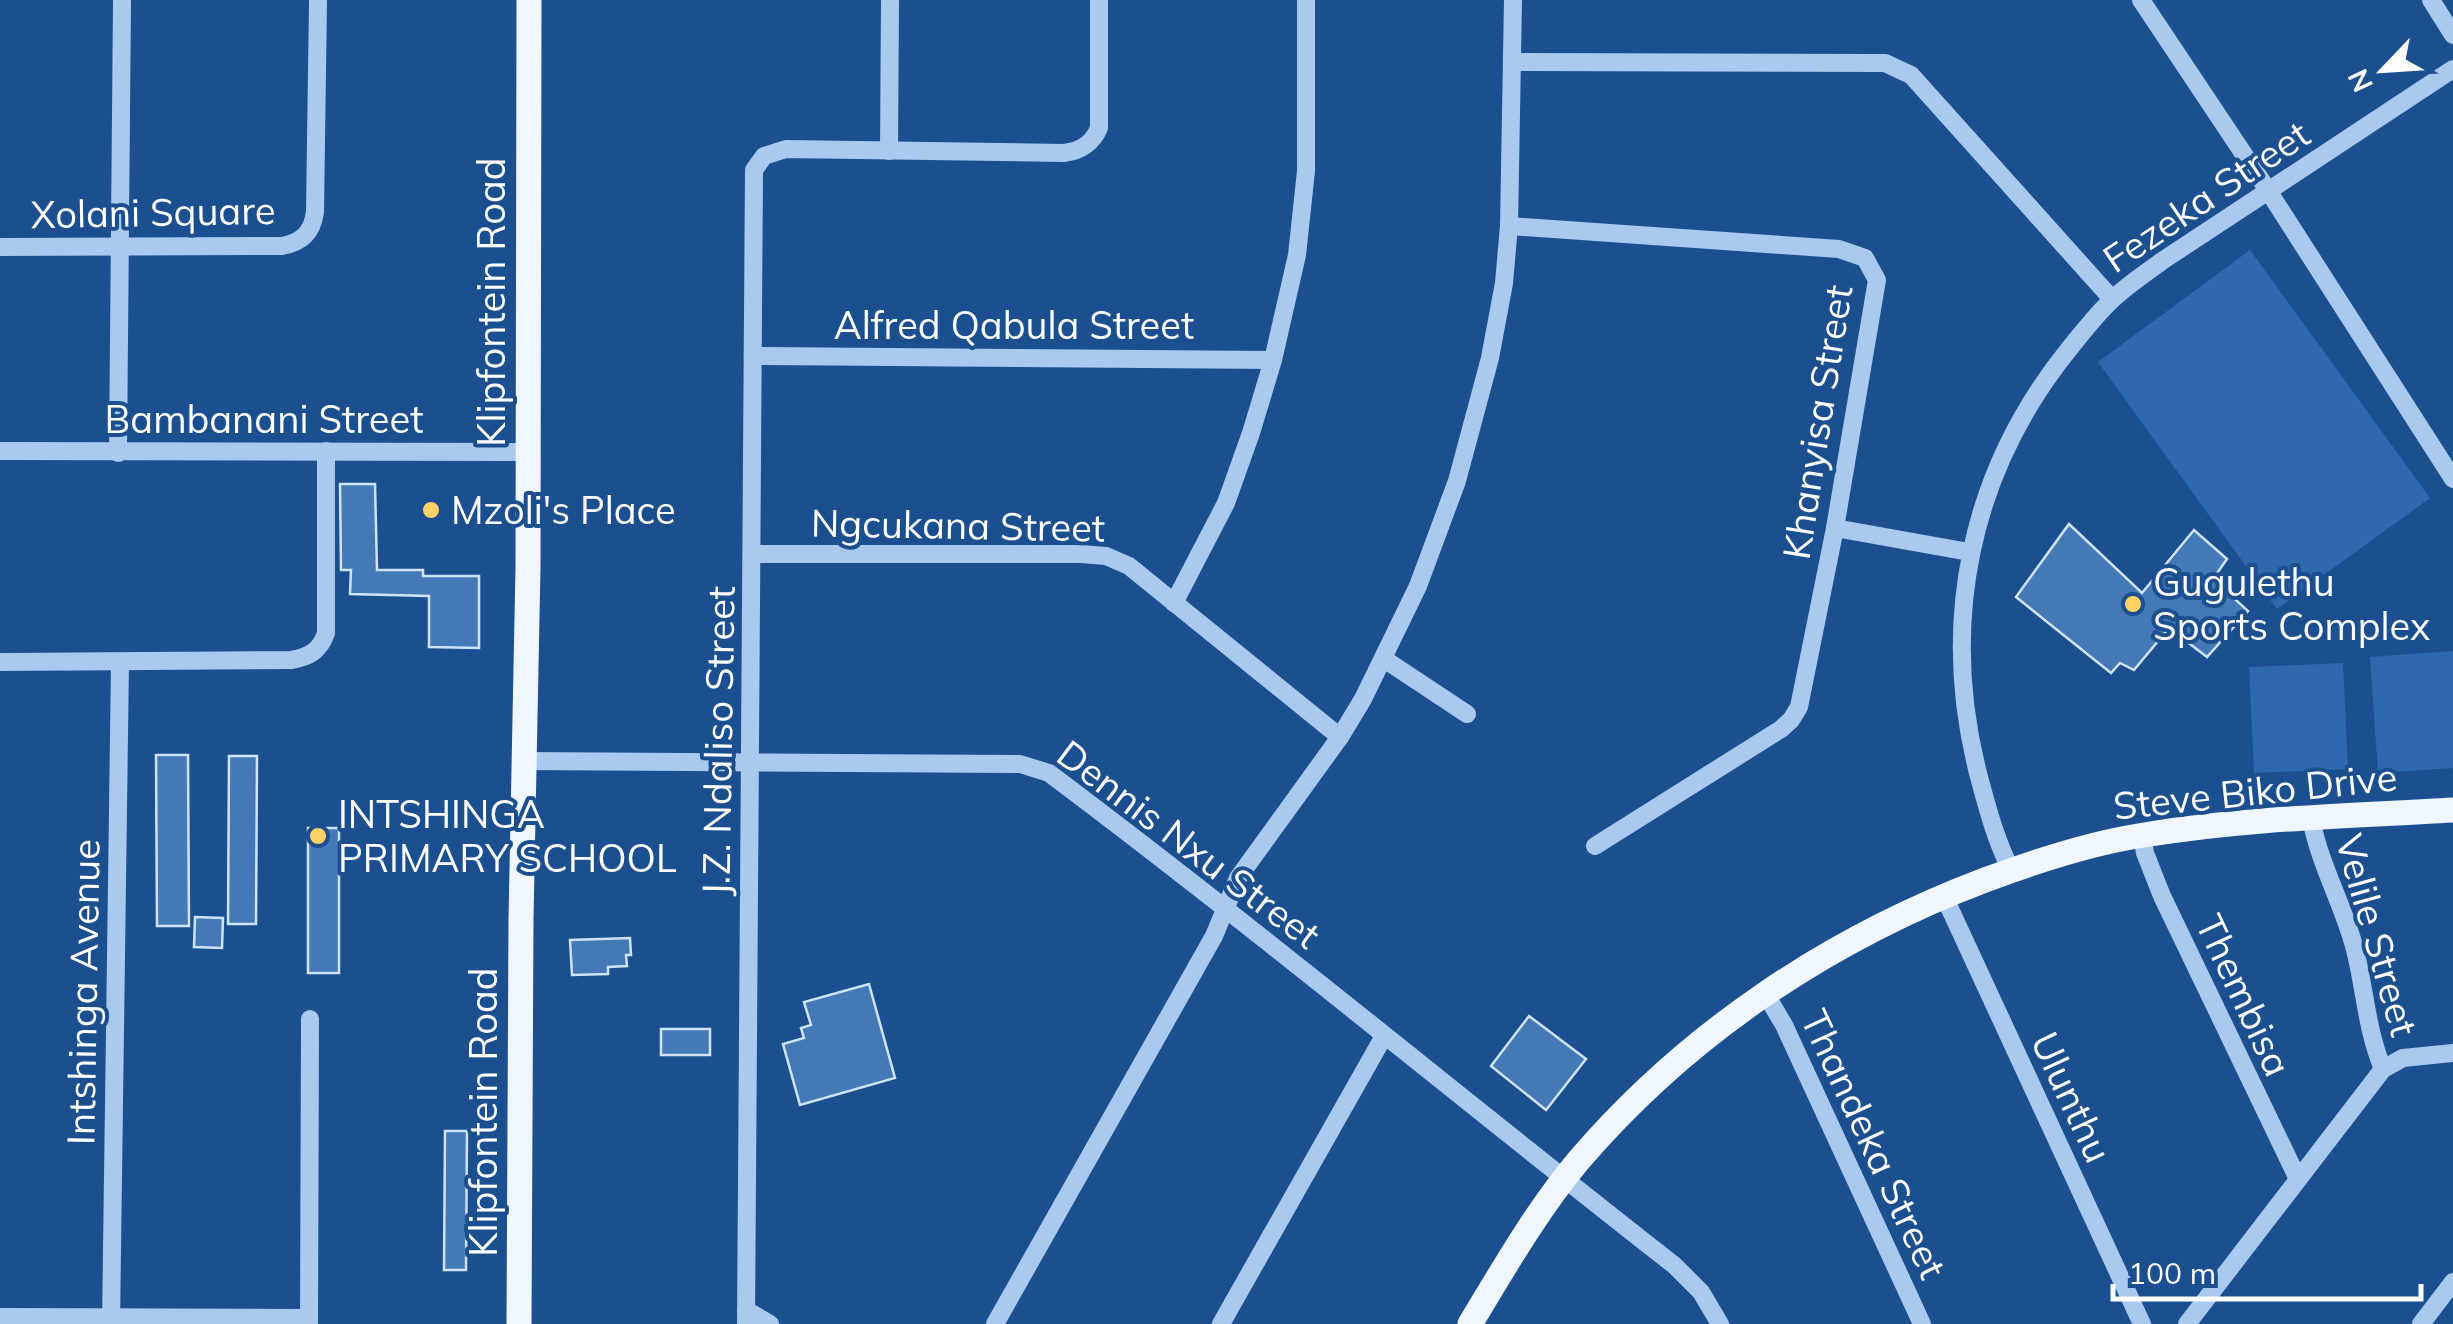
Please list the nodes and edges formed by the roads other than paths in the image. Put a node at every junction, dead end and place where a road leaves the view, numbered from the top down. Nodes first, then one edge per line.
1 (122, 0) edge
2 (318, 0) edge
3 (529, 0) edge
4 (890, 0) edge
5 (1099, 0) edge
6 (1306, 0) edge
7 (1513, 0) edge
8 (2141, 0) edge
9 (2431, 0) edge
10 (2453, 35) edge
11 (1514, 62) junction
12 (2453, 69) edge
13 (889, 151) junction
14 (2269, 192) junction
15 (1510, 226) junction
16 (122, 245) junction
17 (0, 246) edge
18 (2112, 300) junction
19 (755, 356) junction
20 (1274, 360) junction
21 (0, 451) edge
22 (326, 451) junction
23 (118, 452) junction
24 (528, 452) junction
25 (2453, 479) edge
26 (1835, 528) junction
27 (1969, 552) junction
28 (753, 554) junction
29 (1174, 603) junction
30 (1384, 659) junction
31 (0, 662) edge
32 (120, 662) junction
33 (1467, 714) dead end
34 (1340, 737) junction
35 (524, 761) junction
36 (750, 761) junction
37 (2453, 810) edge
38 (2311, 818) junction
39 (2142, 835) junction
40 (1595, 846) dead end
41 (2011, 870) junction
42 (1944, 896) junction
43 (1226, 905) junction
44 (1765, 993) junction
45 (310, 1018) dead end
46 (1384, 1036) junction
47 (2453, 1053) edge
48 (2383, 1069) junction
49 (1564, 1179) junction
50 (2298, 1179) junction
51 (2453, 1282) edge
52 (0, 1317) edge
53 (746, 1317) edge
54 (110, 1321) edge
55 (309, 1321) edge
56 (520, 1324) edge
57 (770, 1324) edge
58 (996, 1324) edge
59 (1221, 1324) edge
60 (1470, 1324) edge
61 (1720, 1324) edge
62 (1922, 1324) edge
63 (2142, 1324) edge
64 (2187, 1324) edge
65 (2421, 1324) edge

1 - 16 street
2 - 16 street, Xolani Square
3 - 24 main road, Klipfontein Road
4 - 13 street
5 - 13 street
6 - 20 street
7 - 11 street
8 - 14 street
9 - 10 street
11 - 15 street
11 - 18 street
12 - 14 street, Fezeka Street
13 - 19 street, J.Z. Ndaliso Street
14 - 18 street, Fezeka Street
14 - 25 street
15 - 26 street, Khanyisa Street
15 - 30 street
16 - 17 street, Xolani Square
16 - 23 street
18 - 27 street, Fezeka Street
19 - 20 street, Alfred Qabula Street
19 - 28 street, J.Z. Ndaliso Street
20 - 29 street
21 - 23 street, Bambanani Street
22 - 23 street, Bambanani Street
22 - 24 street, Bambanani Street
22 - 32 street
24 - 35 main road, Klipfontein Road
26 - 27 street
26 - 40 street, Khanyisa Street
27 - 41 street, Fezeka Street
28 - 29 street, Ngcukana Street
28 - 36 street, J.Z. Ndaliso Street
29 - 34 street, Ngcukana Street
30 - 33 street
30 - 34 street
31 - 32 street
32 - 54 street, Intshinga Avenue
34 - 43 street
35 - 36 street, Dennis Nxu Street
35 - 56 main road, Klipfontein Road
36 - 43 street, Dennis Nxu Street
36 - 53 street, J.Z. Ndaliso Street
37 - 38 main road, Steve Biko Drive
38 - 39 main road, Steve Biko Drive
38 - 48 street, Velile Street
39 - 41 main road, Steve Biko Drive
39 - 50 street, Thembisa
41 - 42 main road, Steve Biko Drive
42 - 44 main road, Steve Biko Drive
42 - 63 street, Ulunthu
43 - 46 street, Dennis Nxu Street
43 - 58 street
44 - 49 main road, Steve Biko Drive
44 - 62 street, Thandeka Street
45 - 55 street
46 - 49 street, Dennis Nxu Street
46 - 59 street
47 - 48 street
48 - 50 street
49 - 60 main road, Steve Biko Drive
49 - 61 street, Dennis Nxu Street
50 - 64 street
51 - 65 street
52 - 54 street
53 - 57 street
54 - 55 street

